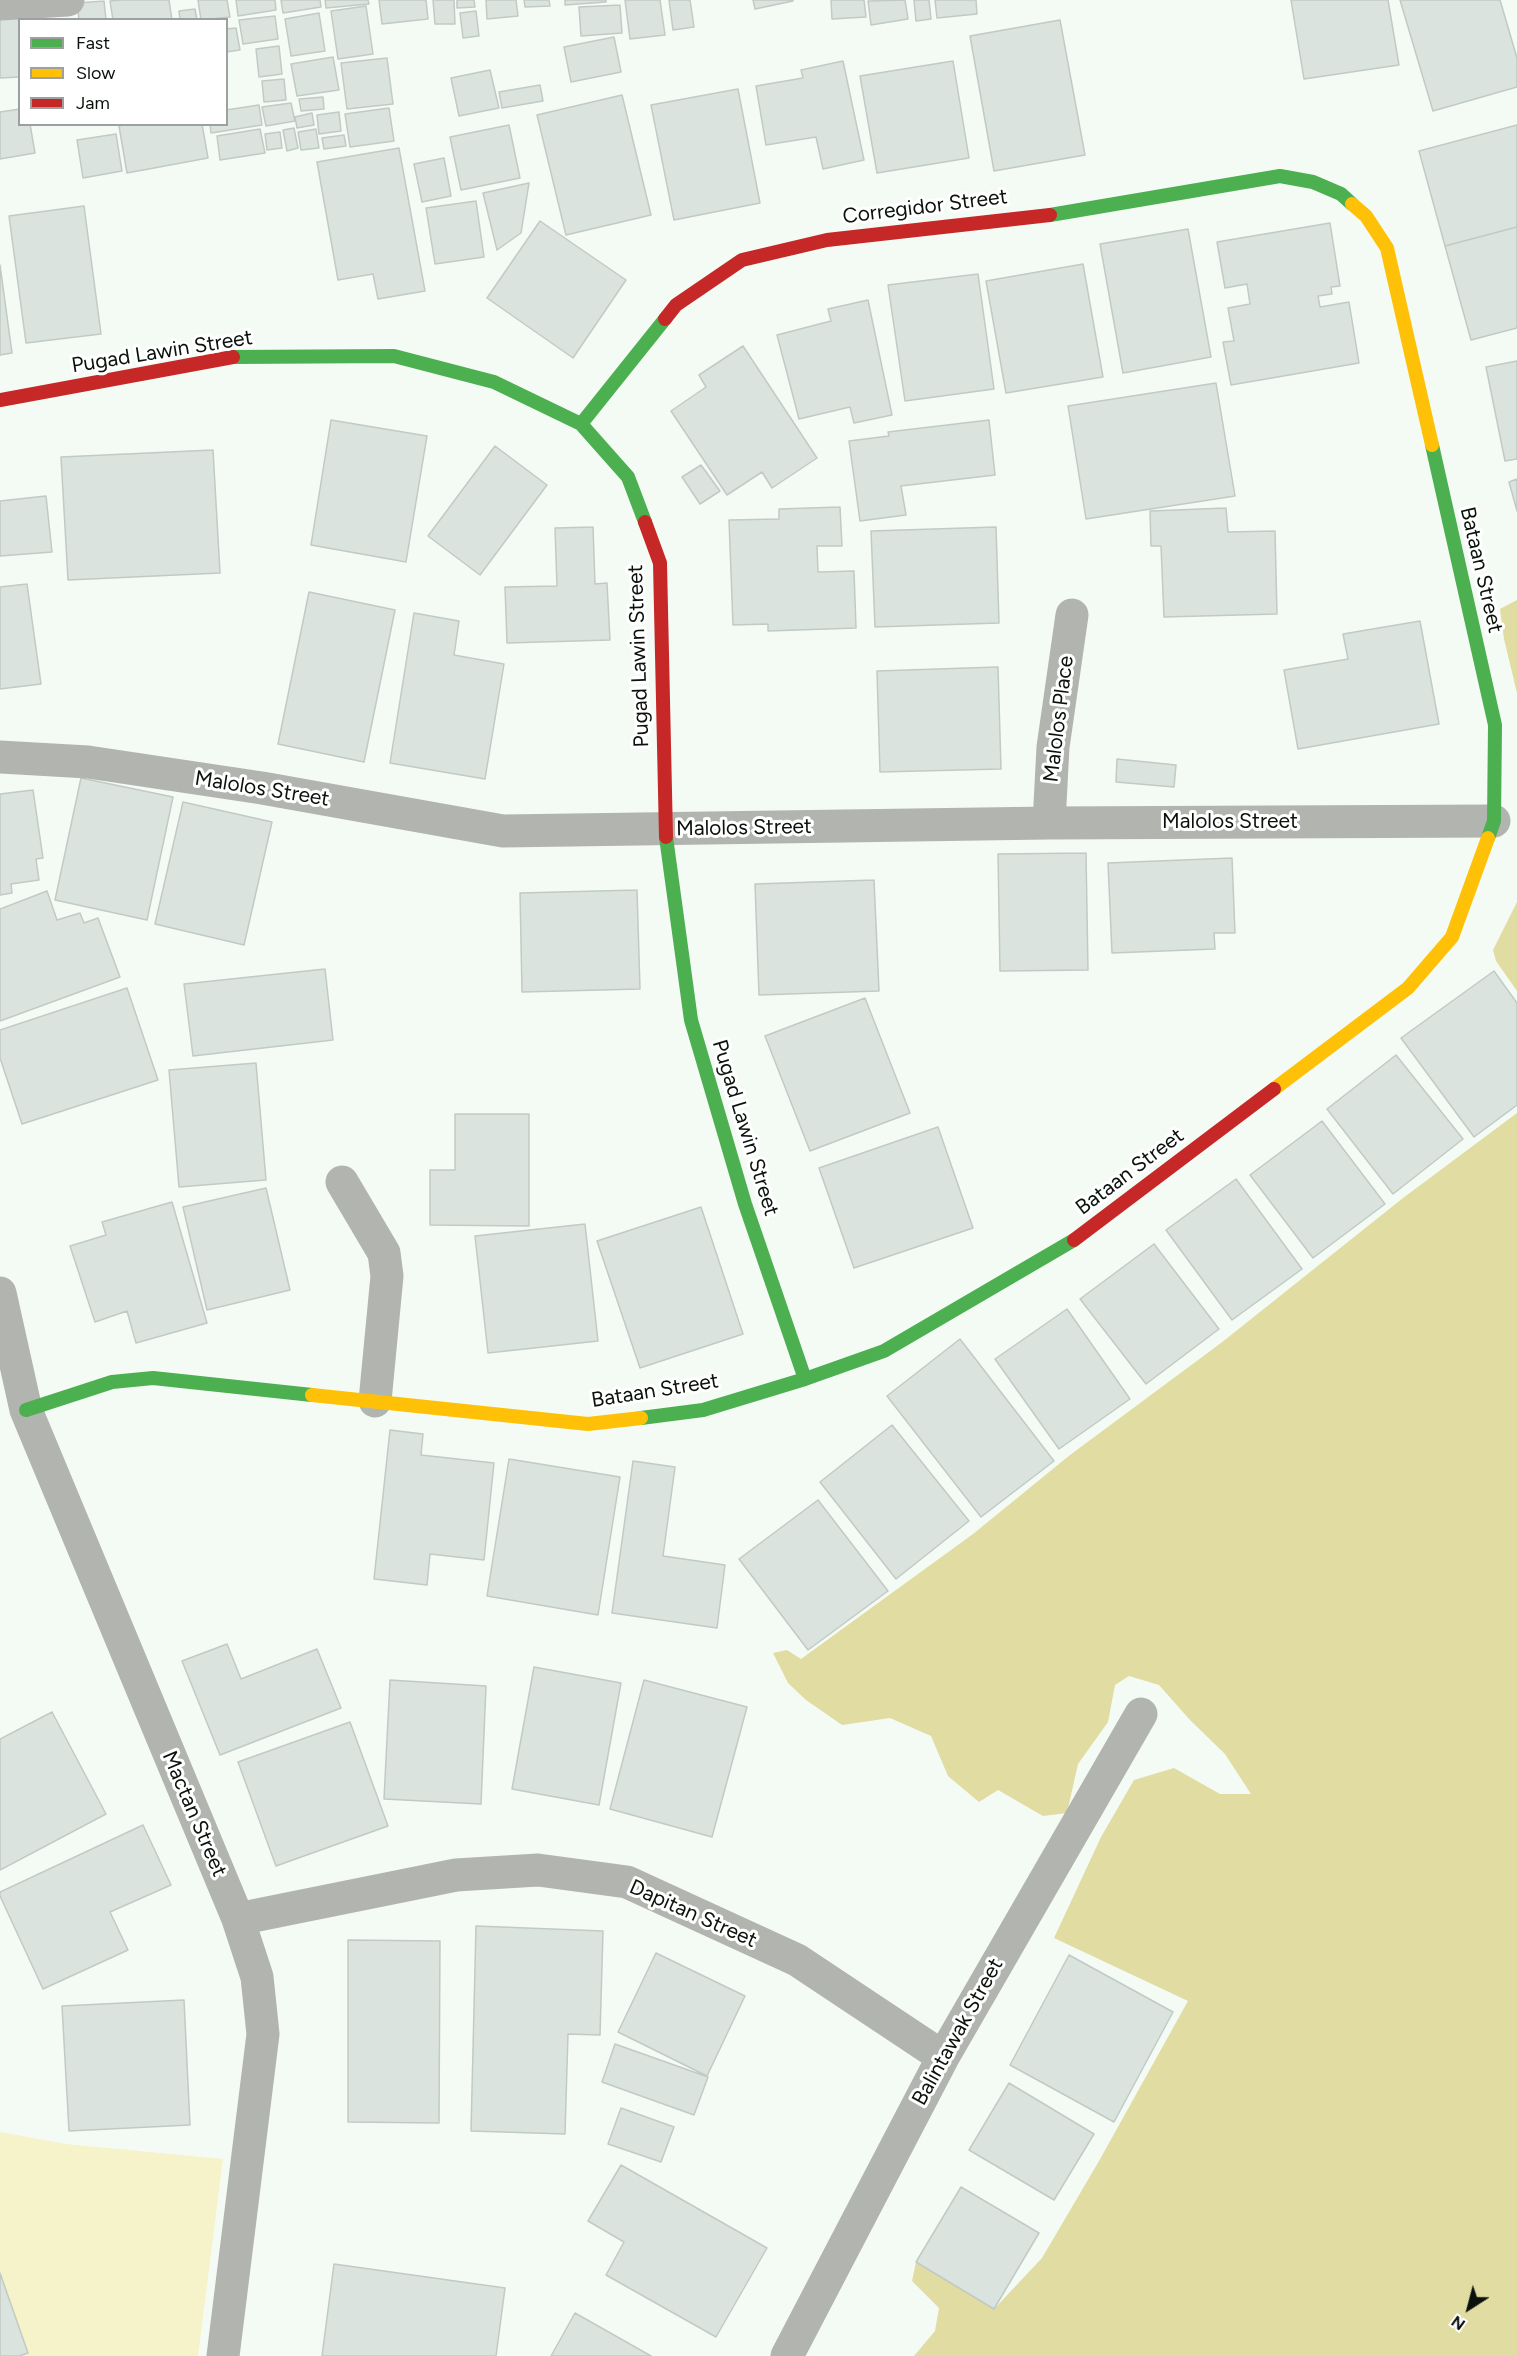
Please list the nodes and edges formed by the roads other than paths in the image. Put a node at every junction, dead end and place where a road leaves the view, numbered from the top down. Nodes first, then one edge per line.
1 (68, 0) edge
2 (0, 4) edge
3 (1341, 194) joint
4 (0, 400) edge
5 (581, 424) junction
6 (1072, 615) dead end
7 (0, 757) edge
8 (1494, 821) junction
9 (1049, 823) junction
10 (664, 829) junction
11 (342, 1182) dead end
12 (0, 1293) edge
13 (805, 1379) junction
14 (375, 1401) junction
15 (26, 1410) junction
16 (1141, 1714) dead end
17 (238, 1920) junction
18 (943, 2056) junction
19 (223, 2356) edge
20 (787, 2356) edge

1 - 2 street
3 - 5 street, Corregidor Street
3 - 8 street, Bataan Street
4 - 5 street, Pugad Lawin Street
5 - 10 street, Pugad Lawin Street
6 - 9 street, Malolos Place
7 - 10 street, Malolos Street
8 - 9 street, Malolos Street
8 - 13 street, Bataan Street
9 - 10 street, Malolos Street
10 - 13 street, Pugad Lawin Street
11 - 14 street
12 - 15 street, Mactan Street
13 - 14 street, Bataan Street
14 - 15 street, Bataan Street
15 - 17 street, Mactan Street
16 - 18 street, Balintawak Street
17 - 18 street, Dapitan Street
17 - 19 street, Mactan Street
18 - 20 street, Balintawak Street

